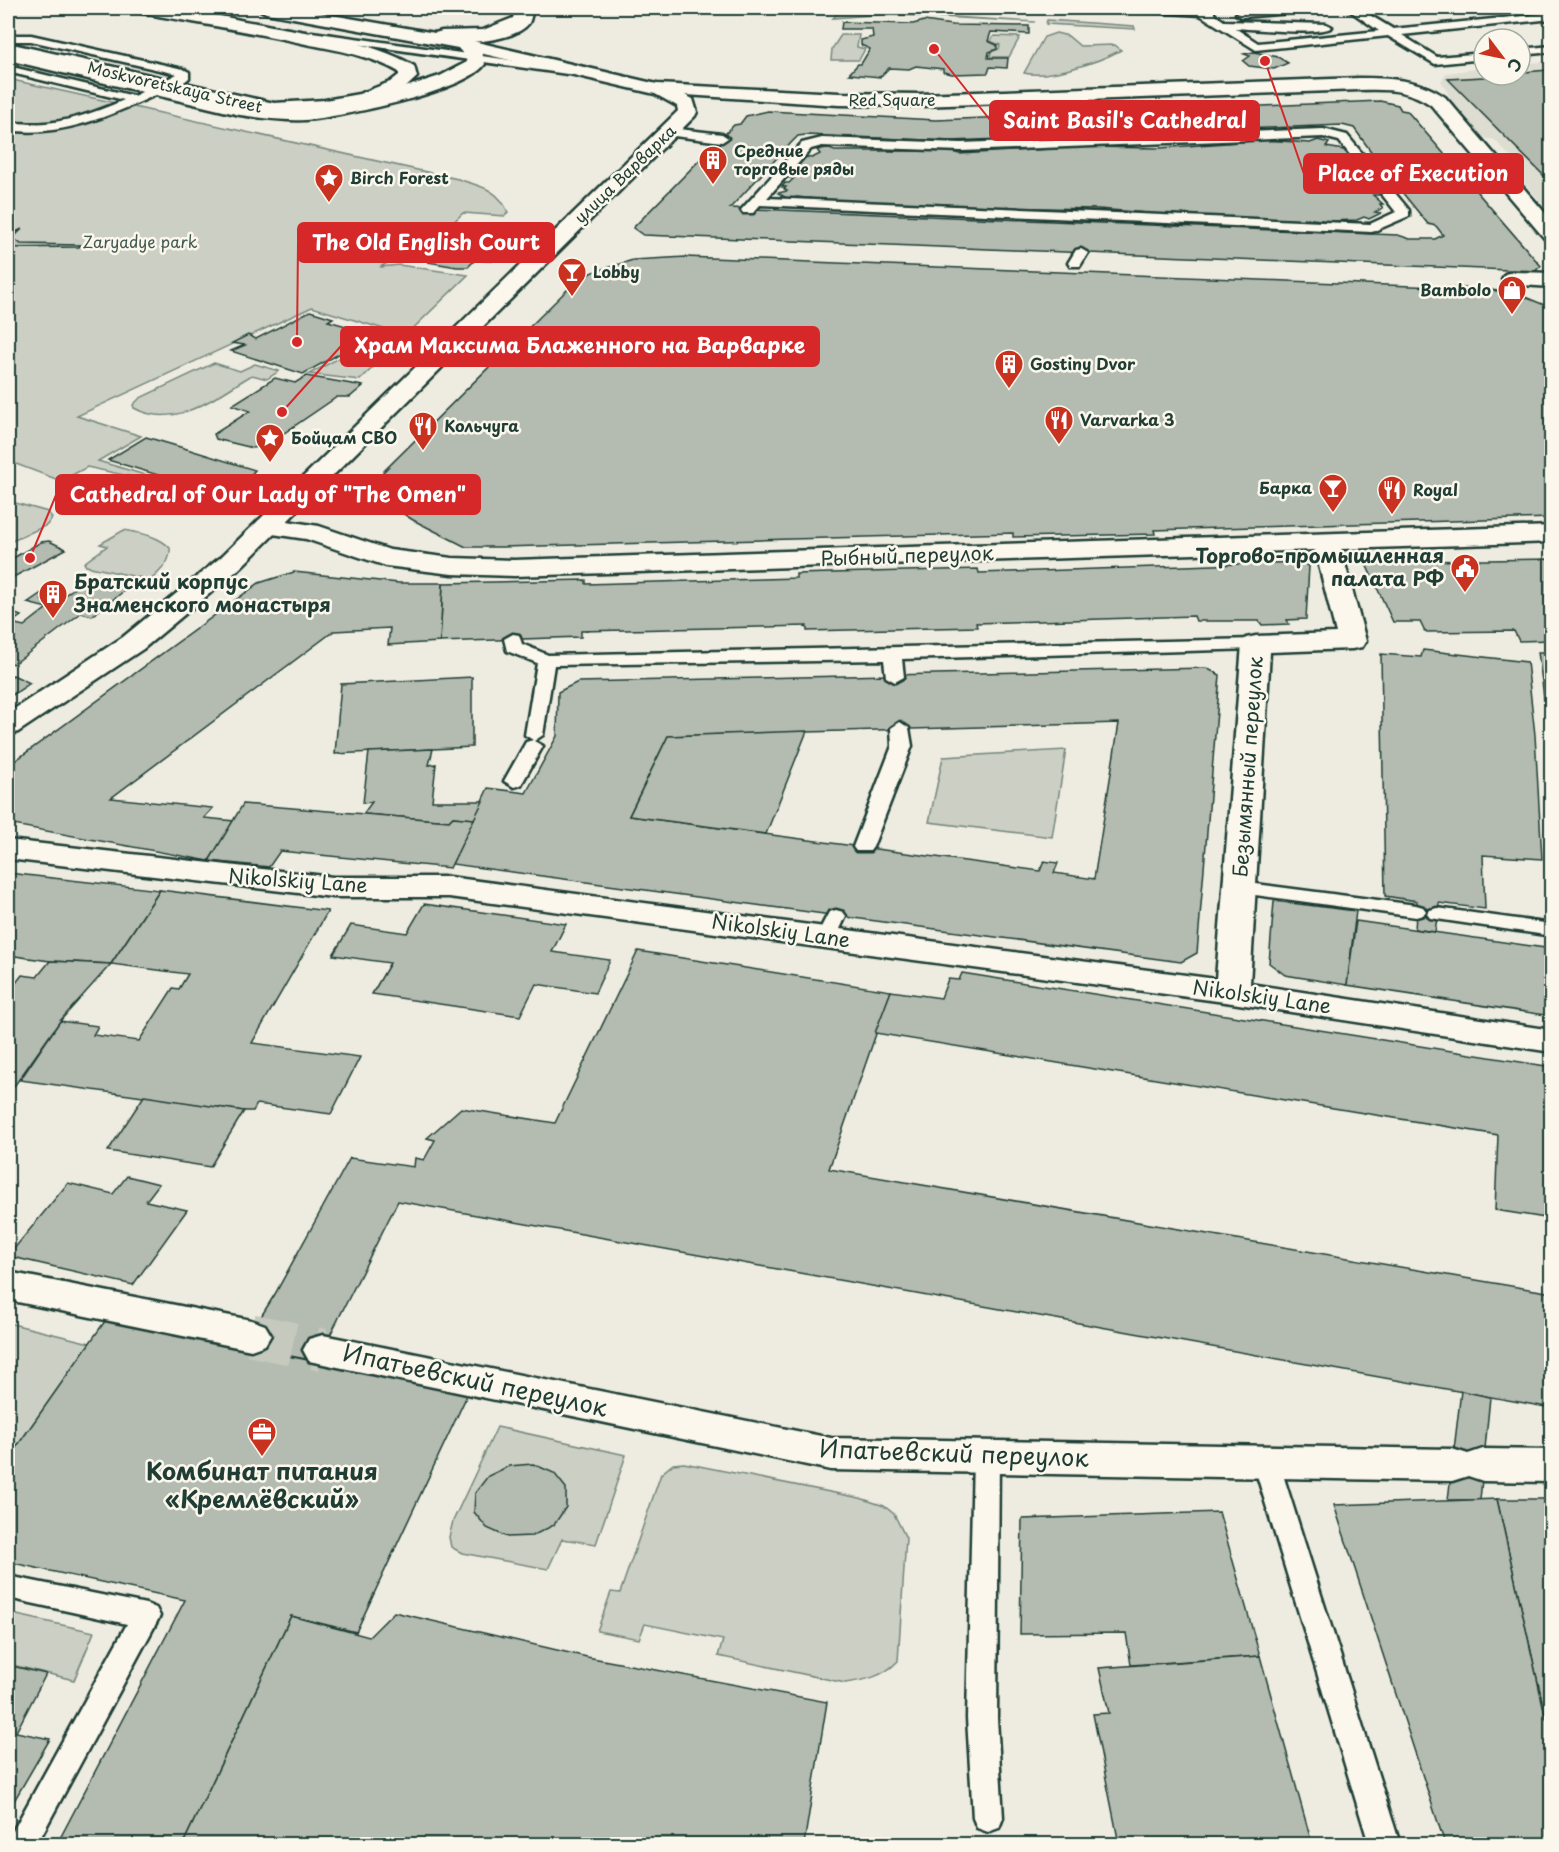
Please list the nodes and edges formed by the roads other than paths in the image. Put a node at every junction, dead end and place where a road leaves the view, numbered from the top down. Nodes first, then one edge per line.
1 (142, 8) edge
2 (266, 8) edge
3 (524, 8) edge
4 (1139, 8) edge
5 (1315, 8) edge
6 (1351, 8) edge
7 (1200, 9) edge
8 (170, 13) junction
9 (1551, 16) edge
10 (1397, 19) dead end
11 (1374, 22) junction
12 (1222, 24) junction
13 (405, 33) junction
14 (1391, 33) junction
15 (8, 38) edge
16 (8, 48) edge
17 (1551, 49) edge
18 (470, 51) junction
19 (1532, 51) edge
20 (8, 55) edge
21 (1472, 57) edge
22 (8, 69) edge
23 (641, 85) junction
24 (160, 88) junction
25 (134, 99) junction
26 (8, 126) edge
27 (670, 132) junction
28 (722, 138) dead end
29 (788, 146) dead end
30 (805, 147) junction
31 (1551, 235) edge
32 (1513, 279) dead end
33 (1551, 280) edge
34 (268, 526) junction
35 (1551, 534) edge
36 (1329, 554) junction
37 (513, 639) dead end
38 (1256, 644) junction
39 (893, 654) junction
40 (546, 660) junction
41 (895, 677) dead end
42 (8, 726) edge
43 (900, 728) dead end
44 (514, 781) dead end
45 (863, 847) dead end
46 (8, 849) edge
47 (1240, 888) junction
48 (1416, 911) dead end
49 (1437, 914) dead end
50 (1551, 930) edge
51 (1232, 992) junction
52 (1551, 1041) edge
53 (8, 1286) edge
54 (251, 1335) tunnel mouth
55 (323, 1350) tunnel mouth
56 (986, 1457) junction
57 (1266, 1462) junction
58 (1551, 1466) edge
59 (8, 1587) edge
60 (988, 1818) dead end
61 (21, 1845) edge
62 (1385, 1845) edge

1 - 8 street
2 - 13 street
3 - 13 street
4 - 7 lane
5 - 7 lane
6 - 11 lane
7 - 12 lane
8 - 18 lane
8 - 24 street, Moskvoretskaya Street
9 - 14 lane
10 - 11 lane
11 - 12 lane
11 - 14 lane
12 - 14 lane
13 - 18 street
14 - 21 lane
15 - 24 lane
16 - 24 street, Moskvoretskaya Street
17 - 19 lane
18 - 23 street
18 - 24 street, Moskvoretskaya Street
20 - 24 street, Moskvoretskaya Street
22 - 25 lane
23 - 27 street, улица Варварка
23 - 31 street, Red Square
24 - 25 lane
25 - 26 lane
27 - 28 lane
27 - 34 street, улица Варварка
29 - 30 lane
30 - 30 lane
32 - 33 street
34 - 36 street, Рыбный переулок
34 - 42 street, улица Варварка
35 - 36 street, Рыбный переулок
36 - 38 street, Безымянный переулок
37 - 40 lane
38 - 39 lane
38 - 47 street, Безымянный переулок
39 - 40 lane
39 - 41 lane
40 - 44 lane
43 - 45 lane
46 - 51 street, Nikolskiy Lane
47 - 48 lane
47 - 51 street, Безымянный переулок
49 - 50 lane
51 - 52 street, Nikolskiy Lane
53 - 54 street
55 - 56 street, Ипатьевский переулок
56 - 57 street, Ипатьевский переулок
56 - 60 lane
57 - 58 street, Ипатьевский переулок
57 - 62 lane
59 - 61 lane

